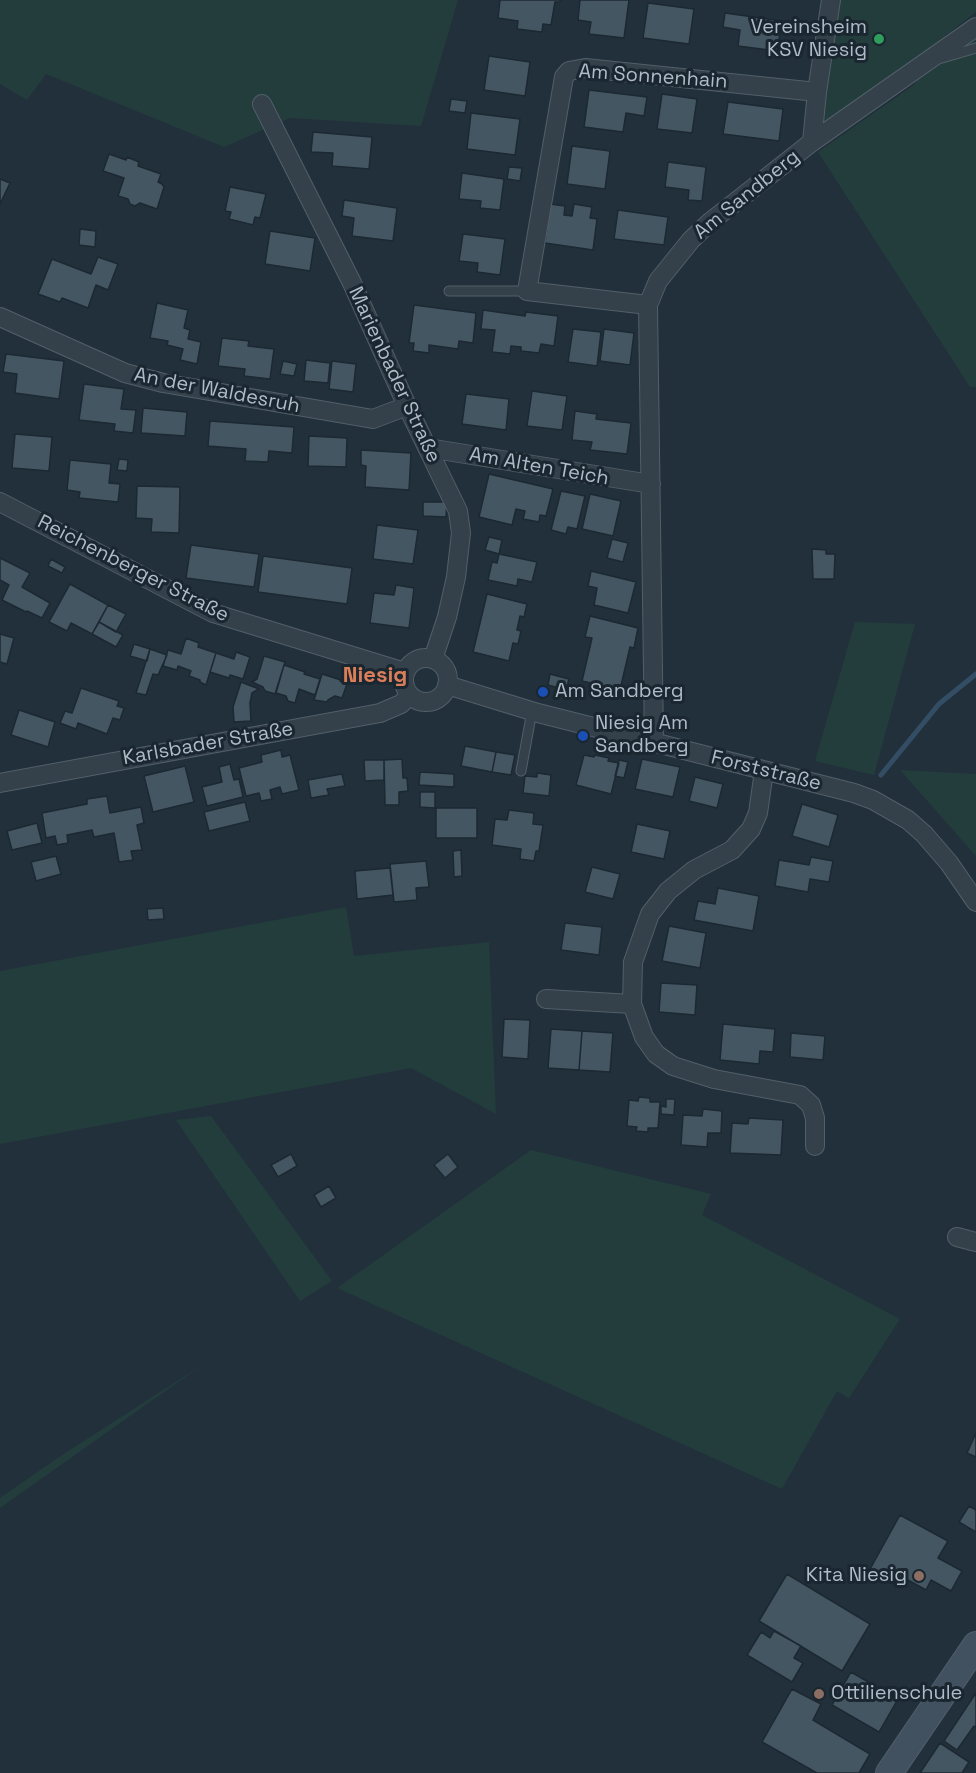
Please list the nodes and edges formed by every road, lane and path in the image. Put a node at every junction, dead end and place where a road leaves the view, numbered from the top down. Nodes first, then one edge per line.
1 (831, 0) edge
2 (976, 27) edge
3 (976, 48) edge
4 (922, 64) junction
5 (817, 92) junction
6 (262, 104) dead end
7 (812, 142) junction
8 (449, 291) dead end
9 (527, 291) junction
10 (648, 305) junction
11 (0, 316) edge
12 (407, 406) junction
13 (428, 448) junction
14 (651, 484) junction
15 (0, 502) edge
16 (434, 659) junction
17 (405, 672) junction
18 (447, 685) junction
19 (410, 695) junction
20 (532, 711) junction
21 (654, 743) junction
22 (521, 771) dead end
23 (764, 771) junction
24 (0, 783) edge
25 (976, 902) edge
26 (546, 999) dead end
27 (632, 1004) junction
28 (815, 1146) dead end
29 (957, 1238) dead end
30 (976, 1242) edge
31 (976, 1645) edge
32 (889, 1773) edge

1 - 5 street, Am Sandberg
2 - 4 street, Am Sandberg
3 - 4 lane
4 - 7 street, Am Sandberg
5 - 7 street, Am Sandberg
5 - 9 street, Am Sonnenhain
6 - 12 street, Marienbader Straße
7 - 10 street, Am Sandberg
8 - 9 lane
9 - 10 street
10 - 14 street, Am Sandberg
11 - 12 street, An der Waldesruh
12 - 13 street, Marienbader Straße
13 - 14 street, Am Alten Teich
13 - 16 street, Marienbader Straße
14 - 21 street, Am Sandberg
15 - 17 street, Reichenberger Straße
16 - 17 street
16 - 18 street
17 - 19 street
18 - 19 street
18 - 20 street, Forststraße
19 - 24 street, Karlsbader Straße
20 - 21 street, Forststraße
20 - 22 lane
21 - 23 street, Forststraße
23 - 25 street, Forststraße
23 - 27 street
26 - 27 street
27 - 28 street
29 - 30 street
31 - 32 main road

